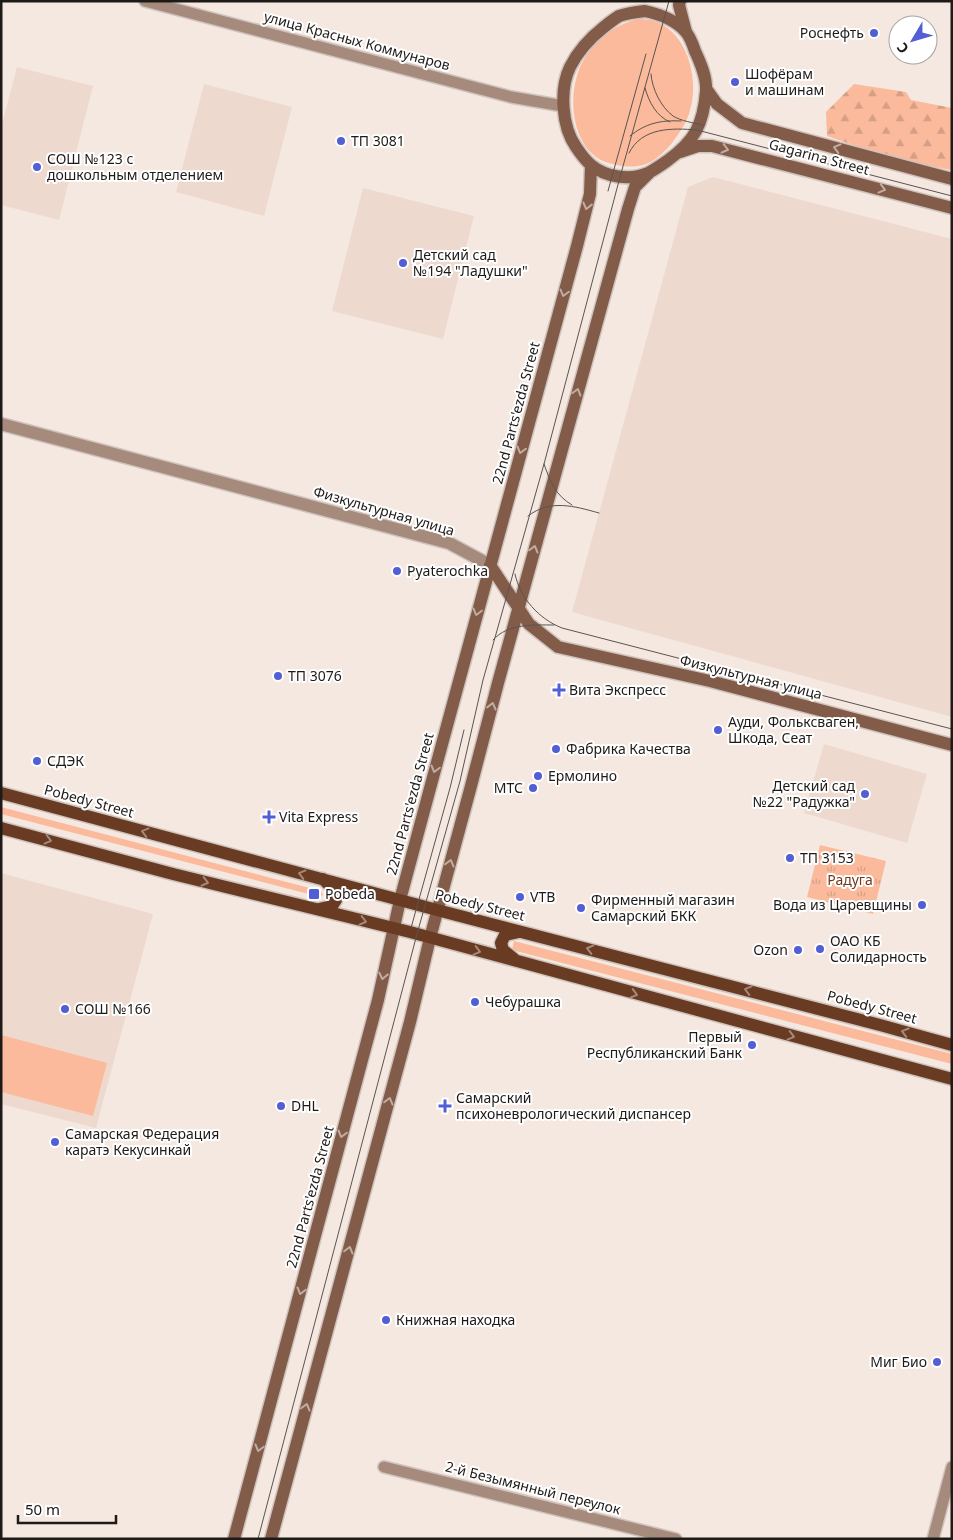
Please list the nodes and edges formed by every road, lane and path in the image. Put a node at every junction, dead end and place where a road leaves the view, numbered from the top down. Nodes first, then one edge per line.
1 (145, 1) edge
2 (643, 1) edge
3 (680, 1) edge
4 (631, 12) junction
5 (686, 32) junction
6 (706, 90) junction
7 (563, 106) junction
8 (678, 153) junction
9 (591, 165) junction
10 (649, 173) junction
11 (952, 179) edge
12 (952, 208) edge
13 (1, 424) edge
14 (490, 565) junction
15 (519, 609) junction
16 (952, 745) edge
17 (1, 793) edge
18 (1, 828) edge
19 (322, 879) junction
20 (400, 900) junction
21 (316, 910) junction
22 (438, 910) junction
23 (394, 929) junction
24 (522, 931) junction
25 (430, 938) junction
26 (517, 962) junction
27 (952, 1045) edge
28 (952, 1079) edge
29 (952, 1467) edge
30 (384, 1468) dead end
31 (234, 1539) edge
32 (271, 1539) edge
33 (676, 1539) edge
34 (932, 1539) edge

1 - 7 street, улица Красных Коммунаров
2 - 4 main road
3 - 5 main road
4 - 5 main road
4 - 7 main road
5 - 6 main road
6 - 8 main road
11 -> 6 main road, Gagarina Street
7 - 9 main road
8 - 10 main road
8 -> 12 main road, Gagarina Street
9 - 10 main road
9 -> 14 main road, 22nd Parts'ezda Street
15 -> 10 main road
13 - 14 street, Физкультурная улица
14 - 15 main road, Физкультурная улица
14 -> 20 main road, 22nd Parts'ezda Street
15 - 16 main road, Физкультурная улица
22 -> 15 main road
19 -> 17 main road, Pobedy Street
18 -> 21 main road
19 - 20 main road, Pobedy Street
19 - 21 main road
20 - 22 main road, Pobedy Street
20 - 23 main road, 22nd Parts'ezda Street
21 -> 23 main road
22 - 24 main road, Pobedy Street
22 - 25 main road
23 - 25 main road
23 -> 31 main road, 22nd Parts'ezda Street
24 - 26 main road
27 -> 24 main road, Pobedy Street
25 -> 26 main road
32 -> 25 main road
26 -> 28 main road
29 - 34 street
30 - 33 street, 2-й Безымянный переулок

